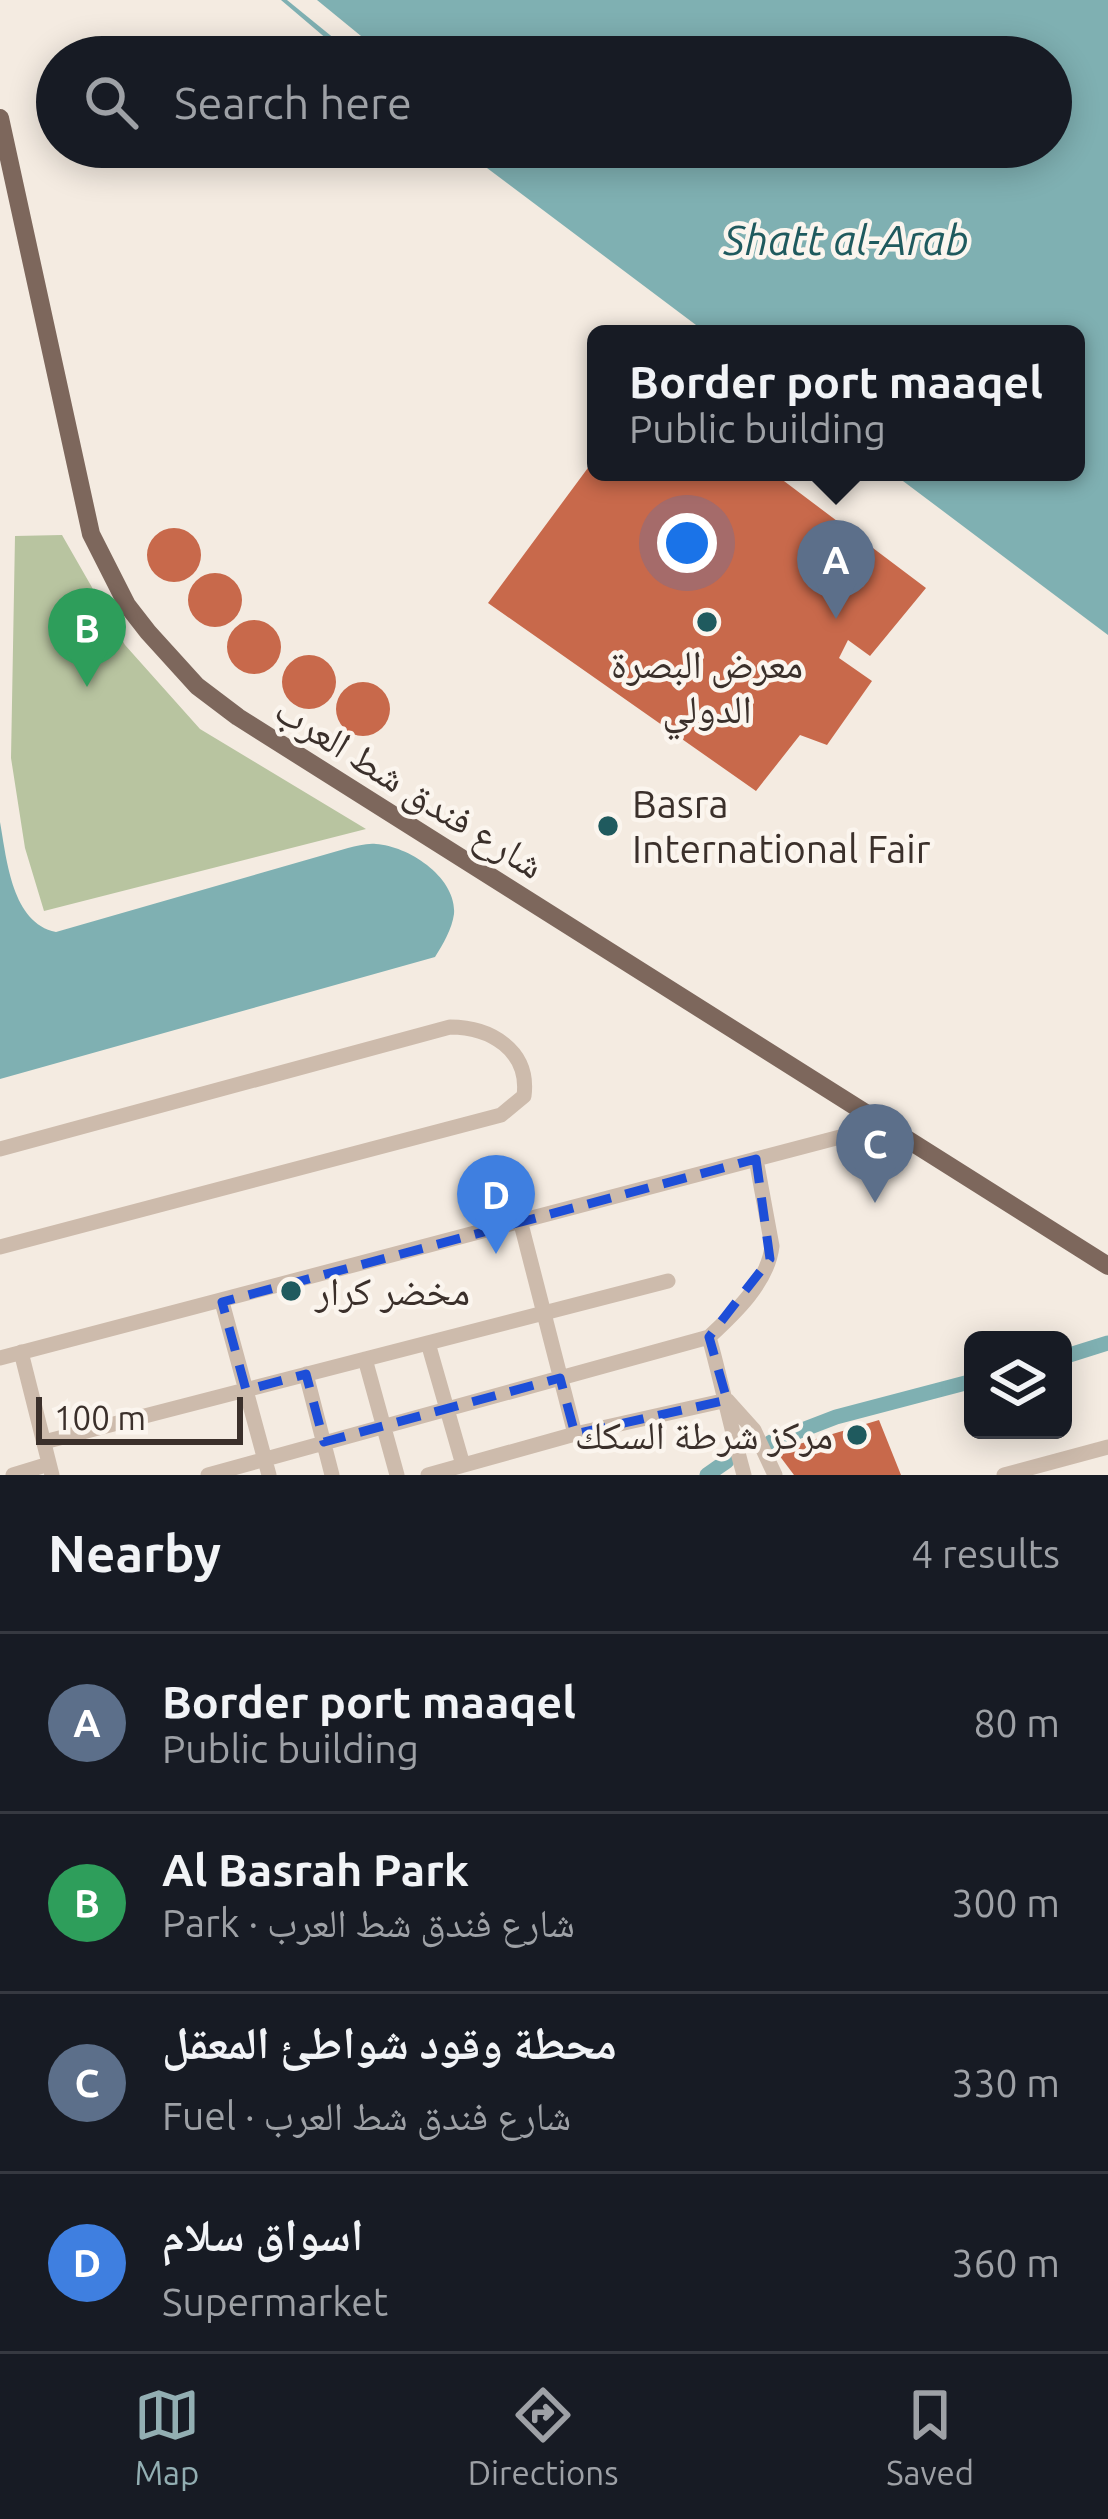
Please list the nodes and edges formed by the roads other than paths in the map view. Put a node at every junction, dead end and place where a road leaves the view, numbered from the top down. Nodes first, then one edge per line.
1 (0, 118) edge
2 (882, 1126) junction
3 (0, 1149) edge
4 (756, 1159) junction
5 (520, 1220) junction
6 (0, 1246) edge
7 (1108, 1266) edge
8 (668, 1281) dead end
9 (221, 1302) junction
10 (543, 1313) junction
11 (709, 1337) junction
12 (428, 1343) junction
13 (22, 1352) junction
14 (0, 1358) edge
15 (365, 1359) junction
16 (306, 1374) junction
17 (560, 1378) junction
18 (246, 1390) junction
19 (727, 1400) junction
20 (447, 1409) junction
21 (383, 1426) junction
22 (575, 1434) junction
23 (44, 1442) junction
24 (323, 1442) junction
25 (1108, 1447) edge
26 (463, 1465) junction
27 (267, 1467) edge
28 (51, 1470) edge
29 (13, 1475) edge
30 (208, 1475) edge
31 (332, 1475) edge
32 (397, 1475) edge
33 (428, 1475) edge
34 (744, 1475) edge
35 (775, 1475) edge
36 (1004, 1475) edge

1 - 2 main road, شارع فندق شط العرب
2 - 4 street
2 - 7 main road, شارع فندق شط العرب
3 - 6 street
4 - 5 street
4 - 11 street
5 - 9 street
5 - 10 street
8 - 10 street
9 - 13 street
9 - 18 street
10 - 12 street
10 - 17 street
11 - 17 street
11 - 19 street
12 - 15 street
12 - 20 street
13 - 14 street
13 - 23 street
15 - 16 street
15 - 21 street
16 - 18 street
16 - 24 street
17 - 20 street
17 - 22 street
18 - 23 street
18 - 27 street
19 - 22 street
19 - 34 street
19 - 35 street
20 - 21 street
20 - 26 street
21 - 24 street
21 - 32 street
22 - 26 street
23 - 28 street
24 - 27 street
24 - 31 street
25 - 36 street
26 - 33 street
27 - 30 street
28 - 29 street

